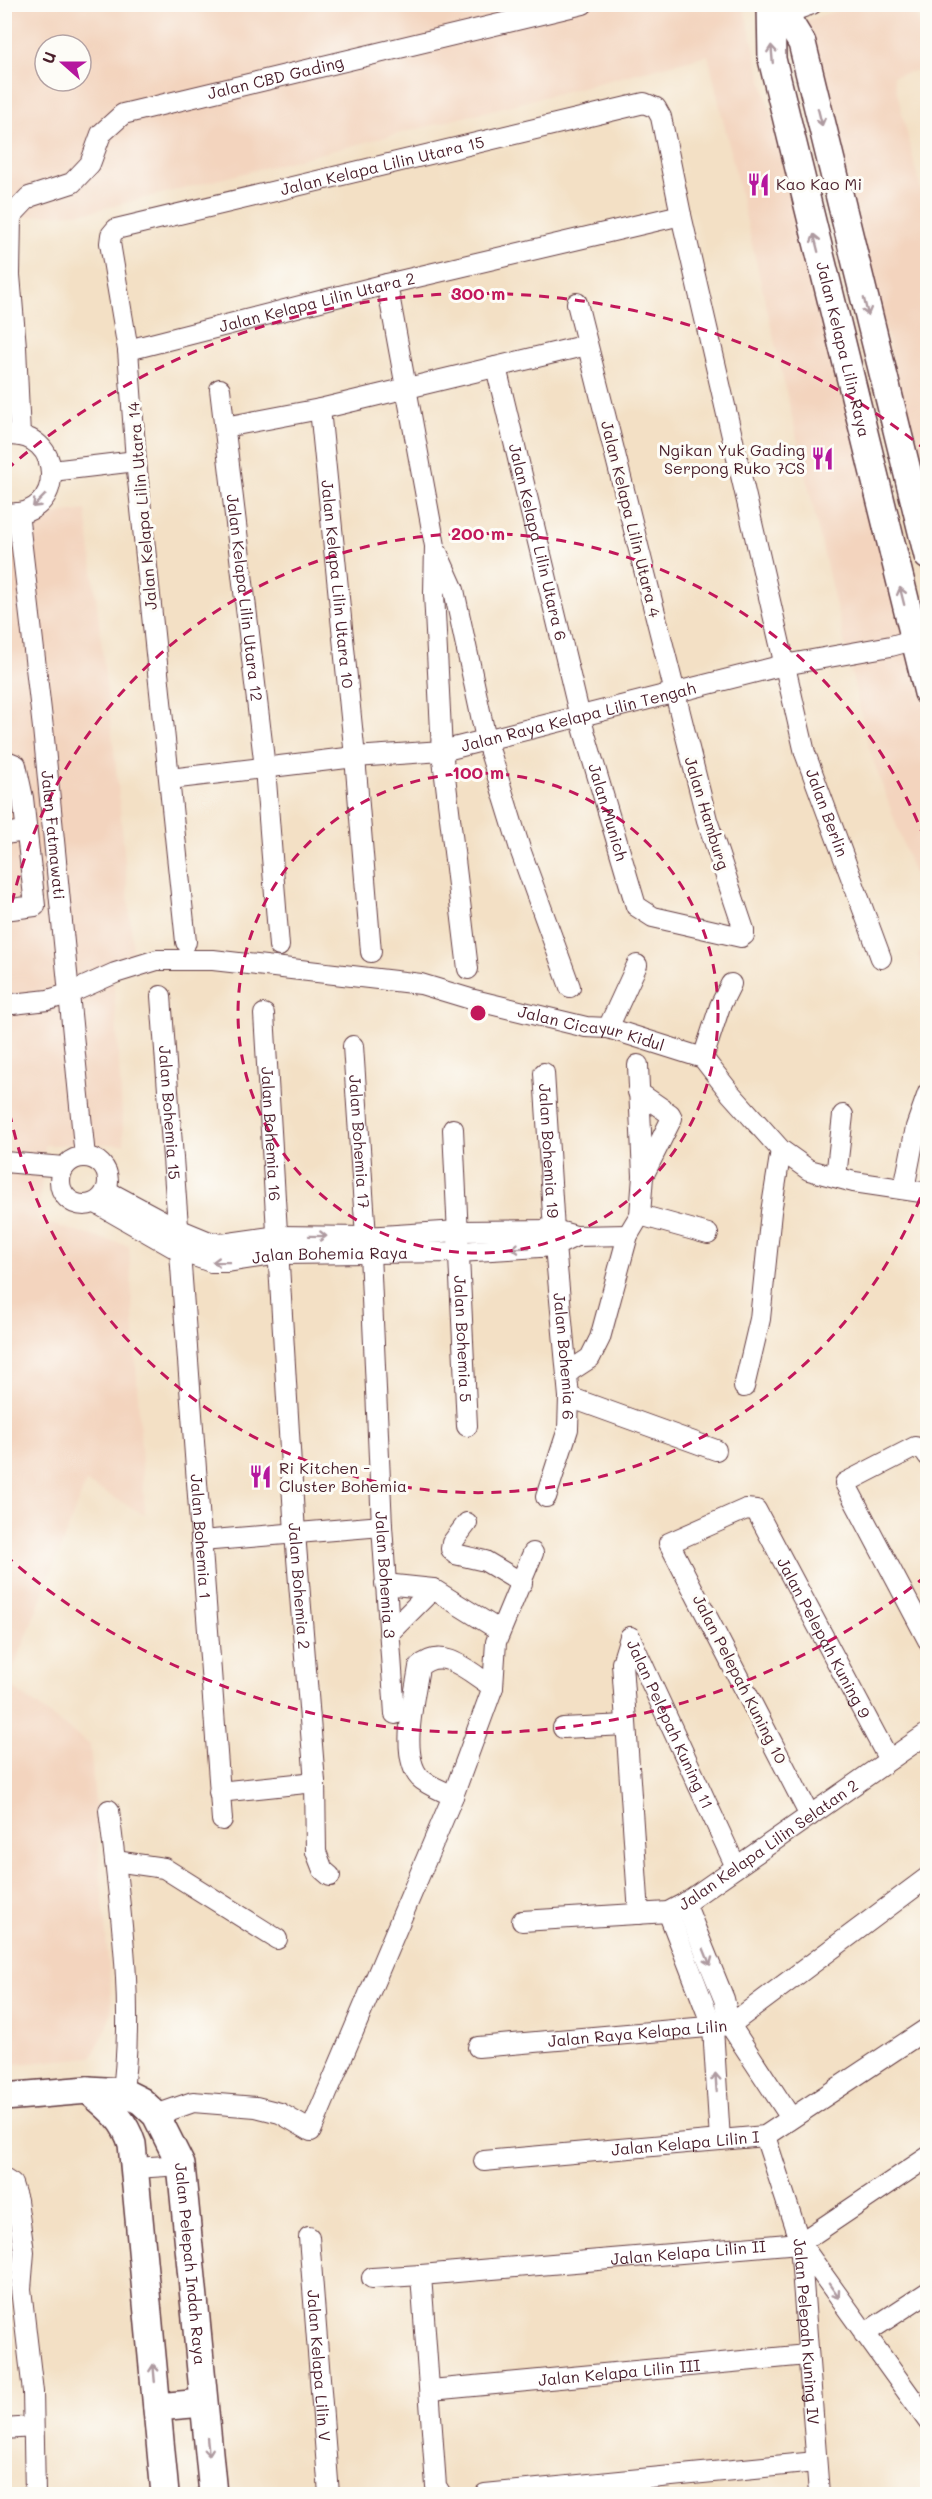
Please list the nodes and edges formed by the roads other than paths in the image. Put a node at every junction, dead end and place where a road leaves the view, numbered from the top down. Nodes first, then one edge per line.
1 (583, 4) edge
2 (812, 4) edge
3 (776, 11) edge
4 (8, 213) edge
5 (681, 215) junction
6 (111, 235) joint
7 (387, 284) junction
8 (577, 303) dead end
9 (587, 345) junction
10 (128, 350) junction
11 (496, 367) junction
12 (881, 368) junction
13 (849, 379) junction
14 (407, 386) junction
15 (220, 388) dead end
16 (320, 409) junction
17 (225, 427) junction
18 (12, 436) edge
19 (136, 461) junction
20 (52, 471) junction
21 (11, 513) edge
22 (435, 546) junction
23 (927, 556) edge
24 (913, 640) junction
25 (784, 665) junction
26 (927, 693) edge
27 (674, 694) junction
28 (580, 717) junction
29 (486, 739) junction
30 (442, 751) junction
31 (355, 757) junction
32 (4, 760) edge
33 (265, 768) junction
34 (170, 779) junction
35 (49, 795) junction
36 (23, 798) junction
37 (26, 831) junction
38 (4, 834) edge
39 (636, 906) joint
40 (4, 910) edge
41 (186, 942) dead end
42 (279, 946) dead end
43 (371, 952) dead end
44 (880, 958) dead end
45 (637, 965) dead end
46 (468, 969) dead end
47 (731, 984) dead end
48 (570, 987) dead end
49 (68, 994) junction
50 (161, 996) dead end
51 (4, 1005) edge
52 (264, 1014) dead end
53 (608, 1028) junction
54 (353, 1046) dead end
55 (703, 1058) junction
56 (638, 1065) dead end
57 (544, 1072) dead end
58 (638, 1092) junction
59 (927, 1093) edge
60 (843, 1115) dead end
61 (453, 1129) dead end
62 (781, 1150) junction
63 (85, 1157) junction
64 (4, 1162) edge
65 (64, 1167) junction
66 (643, 1176) junction
67 (836, 1177) junction
68 (904, 1189) junction
69 (927, 1193) edge
70 (101, 1197) junction
71 (640, 1215) junction
72 (178, 1229) junction
73 (458, 1231) junction
74 (708, 1234) dead end
75 (628, 1235) junction
76 (555, 1238) junction
77 (278, 1245) junction
78 (368, 1245) junction
79 (180, 1251) junction
80 (459, 1252) junction
81 (567, 1374) junction
82 (744, 1387) dead end
83 (569, 1397) junction
84 (467, 1426) dead end
85 (716, 1450) dead end
86 (926, 1453) edge
87 (546, 1497) dead end
88 (760, 1515) joint
89 (467, 1523) dead end
90 (382, 1526) junction
91 (295, 1533) junction
92 (201, 1541) junction
93 (533, 1553) dead end
94 (522, 1582) junction
95 (385, 1584) junction
96 (433, 1589) junction
97 (494, 1627) dead end
98 (389, 1633) junction
99 (927, 1640) edge
100 (493, 1687) junction
101 (395, 1714) dead end
102 (626, 1725) junction
103 (562, 1728) dead end
104 (927, 1733) edge
105 (889, 1760) junction
106 (315, 1782) junction
107 (219, 1792) junction
108 (453, 1796) junction
109 (109, 1810) dead end
110 (810, 1816) junction
111 (222, 1820) dead end
112 (115, 1860) junction
113 (736, 1867) junction
114 (330, 1876) dead end
115 (927, 1877) edge
116 (677, 1907) junction
117 (639, 1914) junction
118 (522, 1921) dead end
119 (277, 1939) dead end
120 (722, 2026) junction
121 (927, 2028) edge
122 (478, 2047) dead end
123 (4, 2097) edge
124 (121, 2104) junction
125 (156, 2115) junction
126 (790, 2118) junction
127 (765, 2136) junction
128 (720, 2140) junction
129 (927, 2157) edge
130 (484, 2161) dead end
131 (181, 2165) junction
132 (136, 2168) junction
133 (8, 2181) edge
134 (309, 2237) dead end
135 (800, 2243) junction
136 (422, 2275) junction
137 (372, 2278) dead end
138 (927, 2292) edge
139 (864, 2334) junction
140 (807, 2355) junction
141 (431, 2390) junction
142 (203, 2403) junction
143 (157, 2407) junction
144 (927, 2421) edge
145 (33, 2427) junction
146 (4, 2429) edge
147 (816, 2462) junction
148 (35, 2494) edge
149 (165, 2494) edge
150 (213, 2494) edge
151 (329, 2494) edge
152 (441, 2494) edge
153 (485, 2494) edge
154 (819, 2494) edge

1 - 4 street, Jalan CBD Gading
2 - 3 street
3 -> 12 street, Jalan Kelapa Lilin Raya
13 -> 3 street, Jalan Kelapa Lilin Raya
4 - 18 street
5 - 6 street, Jalan Kelapa Lilin Utara 15
5 - 7 street, Jalan Kelapa Lilin Utara 2
5 - 25 street
6 - 10 street, Jalan Kelapa Lilin Utara 14
7 - 10 street, Jalan Kelapa Lilin Utara 2
7 - 14 street
8 - 9 street, Jalan Kelapa Lilin Utara 4
9 - 11 street
9 - 27 street, Jalan Kelapa Lilin Utara 4
10 - 19 street, Jalan Kelapa Lilin Utara 14
11 - 14 street
11 - 28 street, Jalan Kelapa Lilin Utara 6
12 - 13 street
12 - 23 street, Jalan Kelapa Lilin Raya
24 -> 13 street, Jalan Kelapa Lilin Raya
14 - 16 street
14 - 22 street
15 - 17 street, Jalan Kelapa Lilin Utara 12
16 - 17 street
16 - 31 street, Jalan Kelapa Lilin Utara 10
17 - 33 street, Jalan Kelapa Lilin Utara 12
18 - 20 street
19 - 20 street
19 - 34 street, Jalan Kelapa Lilin Utara 14
20 -> 21 street
21 - 35 street, Jalan Fatmawati
22 - 29 street
22 - 30 street
24 - 25 street, Jalan Raya Kelapa Lilin Tengah
24 - 26 street, Jalan Kelapa Lilin Raya
25 - 27 street, Jalan Raya Kelapa Lilin Tengah
25 - 44 street, Jalan Berlin
27 - 28 street, Jalan Raya Kelapa Lilin Tengah
27 - 39 street, Jalan Hamburg
28 - 29 street, Jalan Raya Kelapa Lilin Tengah
28 - 39 street, Jalan Munich
29 - 30 street, Jalan Raya Kelapa Lilin Tengah
29 - 48 street
30 - 31 street, Jalan Raya Kelapa Lilin Tengah
30 - 46 street
31 - 33 street, Jalan Raya Kelapa Lilin Tengah
31 - 43 street, Jalan Kelapa Lilin Utara 10
32 - 36 street
33 - 34 street, Jalan Raya Kelapa Lilin Tengah
33 - 42 street, Jalan Kelapa Lilin Utara 12
34 - 41 street, Jalan Kelapa Lilin Utara 14
35 - 36 street
35 - 49 street, Jalan Fatmawati
36 - 37 street
37 - 38 street
37 - 40 street
45 - 53 street
47 - 55 street
49 - 51 street, Jalan Cicayur Kidul
49 - 53 street, Jalan Cicayur Kidul
49 - 63 street, Jalan Fatmawati
50 - 72 street, Jalan Bohemia 15
52 - 77 street, Jalan Bohemia 16
53 - 55 street, Jalan Cicayur Kidul
54 - 78 street, Jalan Bohemia 17
55 - 62 street
56 - 58 street
57 - 76 street, Jalan Bohemia 19
58 - 66 street
58 - 66 street
59 - 68 street
60 - 67 street
61 - 73 street, Jalan Bohemia 5
62 - 67 street
62 - 82 street
63 - 65 street
63 - 70 street
64 - 65 street
65 - 70 street
66 - 71 street
67 - 68 street
68 - 69 street
70 - 72 street, Jalan Bohemia Raya
70 - 79 street, Jalan Bohemia Raya
71 - 74 street
71 - 75 street
72 - 77 street, Jalan Bohemia Raya
72 - 79 street, Jalan Bohemia 15
73 - 76 street, Jalan Bohemia Raya
73 - 78 street, Jalan Bohemia Raya
73 - 80 street, Jalan Bohemia 5
75 - 76 street, Jalan Bohemia Raya
75 - 81 street
76 -> 80 street, Jalan Bohemia Raya
76 - 81 street, Jalan Bohemia 6
77 - 78 street, Jalan Bohemia Raya
77 -> 79 street, Jalan Bohemia Raya
77 - 91 street, Jalan Bohemia 2
78 - 80 street, Jalan Bohemia Raya
78 - 90 street, Jalan Bohemia 3
79 - 92 street, Jalan Bohemia 1
80 - 84 street, Jalan Bohemia 5
81 - 83 street, Jalan Bohemia 6
83 - 85 street
83 - 87 street, Jalan Bohemia 6
86 - 99 street
88 - 105 street, Jalan Pelepah Kuning 9
88 - 110 street, Jalan Pelepah Kuning 10
89 - 94 street
90 - 91 street
90 - 95 street, Jalan Bohemia 3
91 - 92 street
91 - 106 street, Jalan Bohemia 2
92 - 107 street, Jalan Bohemia 1
93 - 94 street
94 - 100 street
95 - 96 street
95 - 98 street, Jalan Bohemia 3
96 - 97 street
96 - 98 street
98 - 101 street, Jalan Bohemia 3
100 - 108 street
100 - 108 street
102 - 103 street
102 - 113 street, Jalan Pelepah Kuning 11
102 - 117 street, Jalan Pelepah Kuning 11
104 - 105 street, Jalan Kelapa Lilin Selatan 2
105 - 110 street, Jalan Kelapa Lilin Selatan 2
106 - 107 street
106 - 114 street, Jalan Bohemia 2
107 - 111 street, Jalan Bohemia 1
108 - 125 street
109 - 112 street
110 - 113 street, Jalan Kelapa Lilin Selatan 2
112 - 119 street
112 - 124 street
113 - 116 street, Jalan Kelapa Lilin Selatan 2
115 - 120 street, Jalan Raya Kelapa Lilin
116 - 117 street, Jalan Kelapa Lilin Selatan 2
116 - 120 street
117 - 118 street, Jalan Kelapa Lilin Selatan 2
120 - 122 street, Jalan Raya Kelapa Lilin
120 - 126 street
128 -> 120 street
121 - 126 street, Jalan Kelapa Lilin I
123 - 124 street, Jalan Pelepah Indah Raya
124 - 125 street, Jalan Pelepah Indah Raya
124 - 132 street, Jalan Pelepah Indah Raya
125 - 131 street, Jalan Pelepah Indah Raya
126 - 127 street, Jalan Kelapa Lilin I
127 - 128 street, Jalan Kelapa Lilin I
127 - 135 street
128 - 130 street, Jalan Kelapa Lilin I
129 - 135 street, Jalan Kelapa Lilin II
131 - 132 street
131 - 142 street, Jalan Pelepah Indah Raya
143 -> 132 street, Jalan Pelepah Indah Raya
133 - 145 street
134 - 151 street, Jalan Kelapa Lilin V
135 - 136 street, Jalan Kelapa Lilin II
135 -> 139 street, Jalan Pelepah Kuning IV
135 - 140 street, Jalan Pelepah Kuning IV
136 - 137 street, Jalan Kelapa Lilin II
136 - 141 street
138 - 139 street
139 - 144 street, Jalan Pelepah Kuning IV
140 - 141 street, Jalan Kelapa Lilin III
140 - 147 street, Jalan Pelepah Kuning IV
141 - 152 street
142 - 143 street
142 -> 150 street, Jalan Pelepah Indah Raya
143 - 149 street, Jalan Pelepah Indah Raya
145 - 146 street
145 - 148 street
147 - 153 street
147 - 154 street, Jalan Pelepah Kuning IV

